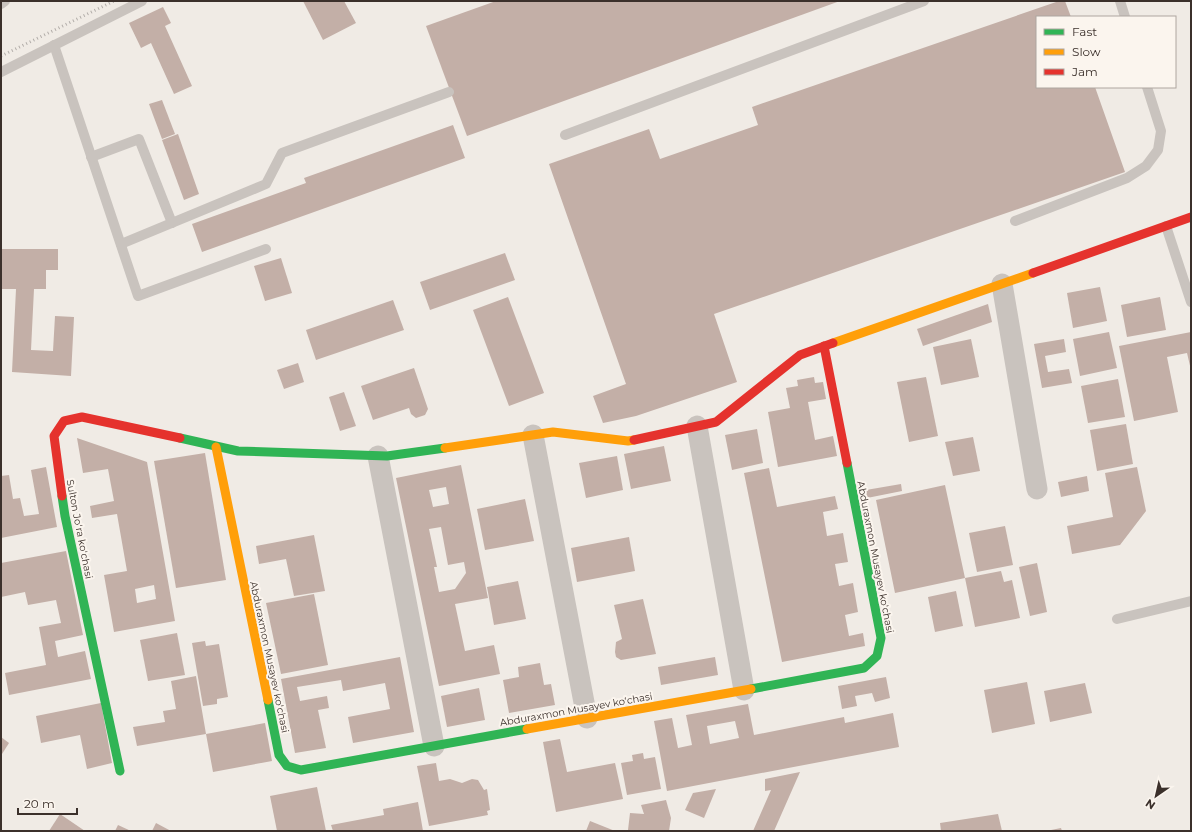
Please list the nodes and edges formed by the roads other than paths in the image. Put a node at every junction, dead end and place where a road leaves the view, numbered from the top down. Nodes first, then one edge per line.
1 (5, 1) edge
2 (142, 1) edge
3 (924, 1) edge
4 (1120, 1) edge
5 (1, 4) edge
6 (1126, 16) edge
7 (54, 45) junction
8 (1, 72) edge
9 (1147, 88) edge
10 (449, 92) dead end
11 (565, 134) dead end
12 (91, 157) junction
13 (1191, 217) edge
14 (1015, 221) dead end
15 (172, 223) junction
16 (1166, 226) junction
17 (121, 244) junction
18 (266, 249) dead end
19 (1002, 284) junction
20 (1191, 302) edge
21 (824, 346) junction
22 (697, 426) junction
23 (533, 435) junction
24 (216, 447) junction
25 (378, 456) junction
26 (1037, 489) dead end
27 (1191, 601) edge
28 (1118, 619) dead end
29 (744, 690) junction
30 (587, 718) junction
31 (434, 746) junction
32 (120, 771) dead end

1 - 5 lane
2 - 7 lane
3 - 11 lane
4 - 6 lane
7 - 8 lane
7 - 12 lane
9 - 14 lane
10 - 15 lane
12 - 15 lane
12 - 17 lane
13 - 16 street, Sulton Joʻra koʻchasi
15 - 17 lane
16 - 19 street, Sulton Joʻra koʻchasi
16 - 20 lane
17 - 18 lane
19 - 21 street, Sulton Joʻra koʻchasi
19 - 26 street
21 - 22 street, Sulton Joʻra koʻchasi
21 - 29 street, Abduraxmon Musayev koʻchasi
22 - 23 street, Sulton Joʻra koʻchasi
22 - 29 street
23 - 25 street, Sulton Joʻra koʻchasi
23 - 30 street
24 - 25 street, Sulton Joʻra koʻchasi
24 - 31 street, Abduraxmon Musayev koʻchasi
24 - 32 street, Sulton Joʻra koʻchasi
25 - 31 street
27 - 28 lane
29 - 30 street, Abduraxmon Musayev koʻchasi
30 - 31 street, Abduraxmon Musayev koʻchasi

